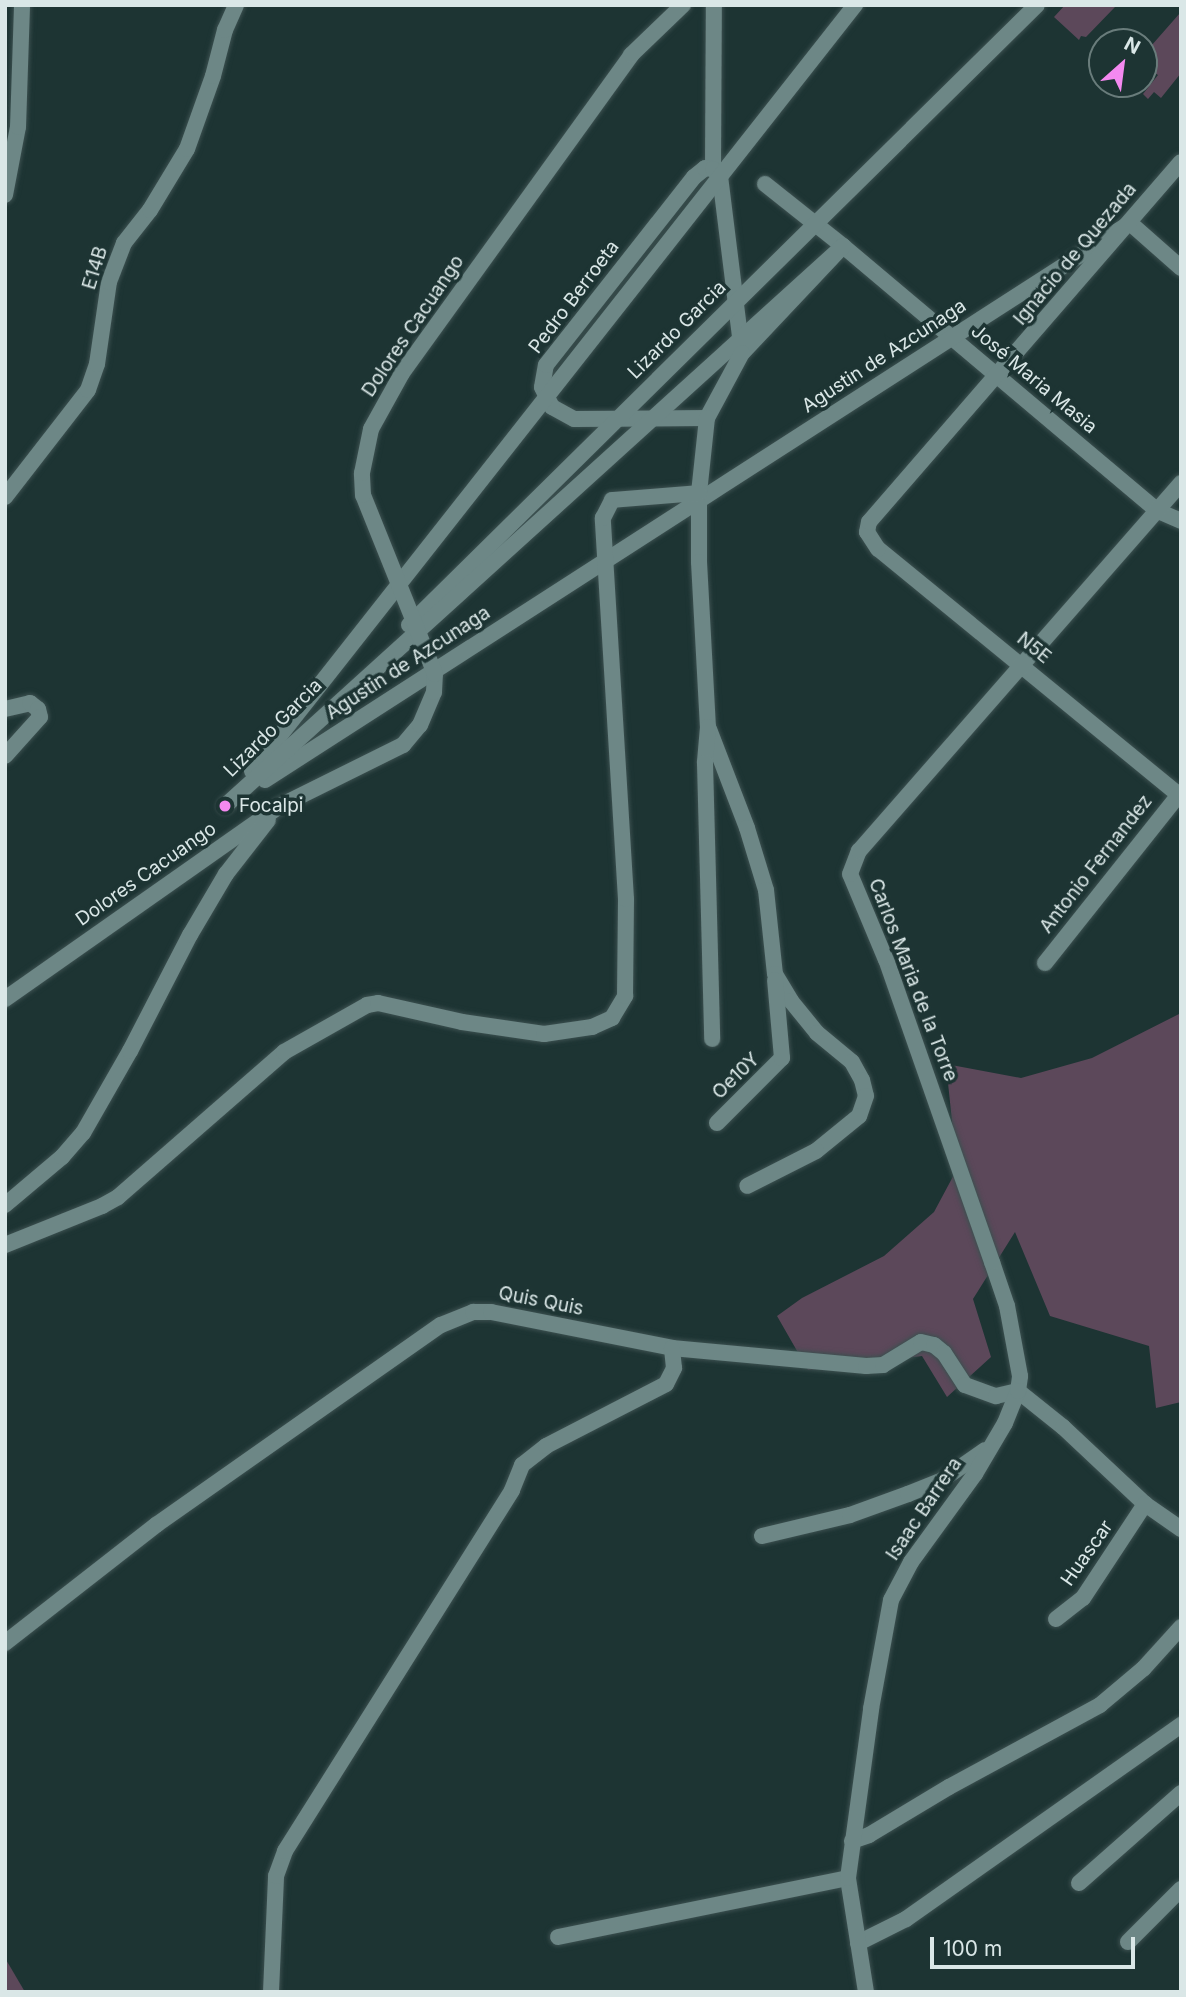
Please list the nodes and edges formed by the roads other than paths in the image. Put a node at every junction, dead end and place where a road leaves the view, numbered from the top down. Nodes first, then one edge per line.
1 (15, 5) edge
2 (22, 5) edge
3 (236, 5) edge
4 (682, 5) edge
5 (714, 5) edge
6 (855, 5) edge
7 (1037, 5) edge
8 (5, 9) edge
9 (1181, 162) edge
10 (716, 173) junction
11 (765, 184) dead end
12 (5, 195) edge
13 (1130, 223) junction
14 (815, 224) junction
15 (843, 246) junction
16 (1181, 268) edge
17 (736, 302) junction
18 (952, 338) junction
19 (741, 346) junction
20 (998, 376) junction
21 (546, 398) junction
22 (707, 418) junction
23 (617, 419) junction
24 (652, 419) junction
25 (1181, 483) edge
26 (5, 497) edge
27 (699, 497) junction
28 (1158, 510) junction
29 (1181, 522) edge
30 (867, 532) joint
31 (606, 560) junction
32 (400, 584) junction
33 (416, 625) junction
34 (1023, 666) junction
35 (434, 671) junction
36 (5, 709) edge
37 (708, 727) junction
38 (5, 755) edge
39 (1180, 793) edge
40 (225, 806) junction
41 (278, 807) junction
42 (1045, 963) dead end
43 (775, 974) junction
44 (5, 999) edge
45 (712, 1039) dead end
46 (717, 1124) dead end
47 (747, 1186) dead end
48 (5, 1205) edge
49 (5, 1245) edge
50 (672, 1348) junction
51 (1018, 1391) junction
52 (990, 1447) junction
53 (1145, 1504) junction
54 (1181, 1529) edge
55 (762, 1536) dead end
56 (1056, 1619) dead end
57 (1181, 1628) edge
58 (5, 1643) edge
59 (1181, 1725) edge
60 (1181, 1793) edge
61 (852, 1841) junction
62 (848, 1878) junction
63 (1079, 1883) dead end
64 (1181, 1889) edge
65 (558, 1937) dead end
66 (1128, 1942) dead end
67 (858, 1943) junction
68 (271, 1992) edge
69 (866, 1992) edge

1 - 8 street
2 - 12 street
3 - 26 street, E14B
4 - 32 street, Dolores Cacuango
5 - 10 street
6 - 10 street
7 - 14 street, Lizardo Garcia
9 - 13 street, Ignacio de Quezada
10 - 17 street
10 - 21 street, Pedro Berroeta
11 - 14 street, José Maria Masia
13 - 16 street
13 - 18 street, Agustin de Azcunaga
13 - 20 street, Ignacio de Quezada
14 - 15 street, José Maria Masia
14 - 17 street, Lizardo Garcia
15 - 18 street, José Maria Masia
15 - 19 street, Lizardo Garcia
17 - 19 street
17 - 23 street, Lizardo Garcia
18 - 20 street, José Maria Masia
18 - 27 street, Agustin de Azcunaga
19 - 22 street, Lizardo Garcia
19 - 24 street, Lizardo Garcia
20 - 28 street, José Maria Masia
20 - 30 street, Ignacio de Quezada
21 - 23 street
21 - 32 street, Agustin de Azcunaga
22 - 24 street
22 - 27 street, Lizardo Garcia
23 - 24 street
23 - 33 street, Lizardo Garcia
24 - 33 street, Lizardo Garcia
25 - 28 street, Carlos Maria de la Torre
27 - 31 street, Agustin de Azcunaga
27 - 31 street
27 - 37 street, Lizardo Garcia
28 - 29 street, José Maria Masia
28 - 34 street, Carlos Maria de la Torre
30 - 34 street, N5E
31 - 35 street, Agustin de Azcunaga
31 - 49 street
32 - 33 street, Dolores Cacuango
32 - 40 street, Agustin de Azcunaga
33 - 35 street, Dolores Cacuango
33 - 40 street, Lizardo Garcia
34 - 39 street, N5E
34 - 51 street, Carlos Maria de la Torre
35 - 40 street, Agustin de Azcunaga
35 - 41 street, Dolores Cacuango
36 - 38 street
37 - 43 street, Oe10Y
37 - 45 street, Lizardo Garcia
39 - 42 street, Antonio Fernandez
41 - 44 street, Dolores Cacuango
41 - 48 street
43 - 46 street, Oe10Y
43 - 47 street
50 - 51 street, Quis Quis
50 - 58 street, Quis Quis
50 - 68 street
51 - 52 street, Isaac Barrera
51 - 53 street
52 - 55 street
52 - 61 street, Isaac Barrera
53 - 54 street
53 - 56 street, Huascar
57 - 61 street
59 - 67 street
60 - 63 street
61 - 62 street, Isaac Barrera
62 - 65 street
62 - 67 street, Isaac Barrera
64 - 66 street
67 - 69 street, Isaac Barrera

